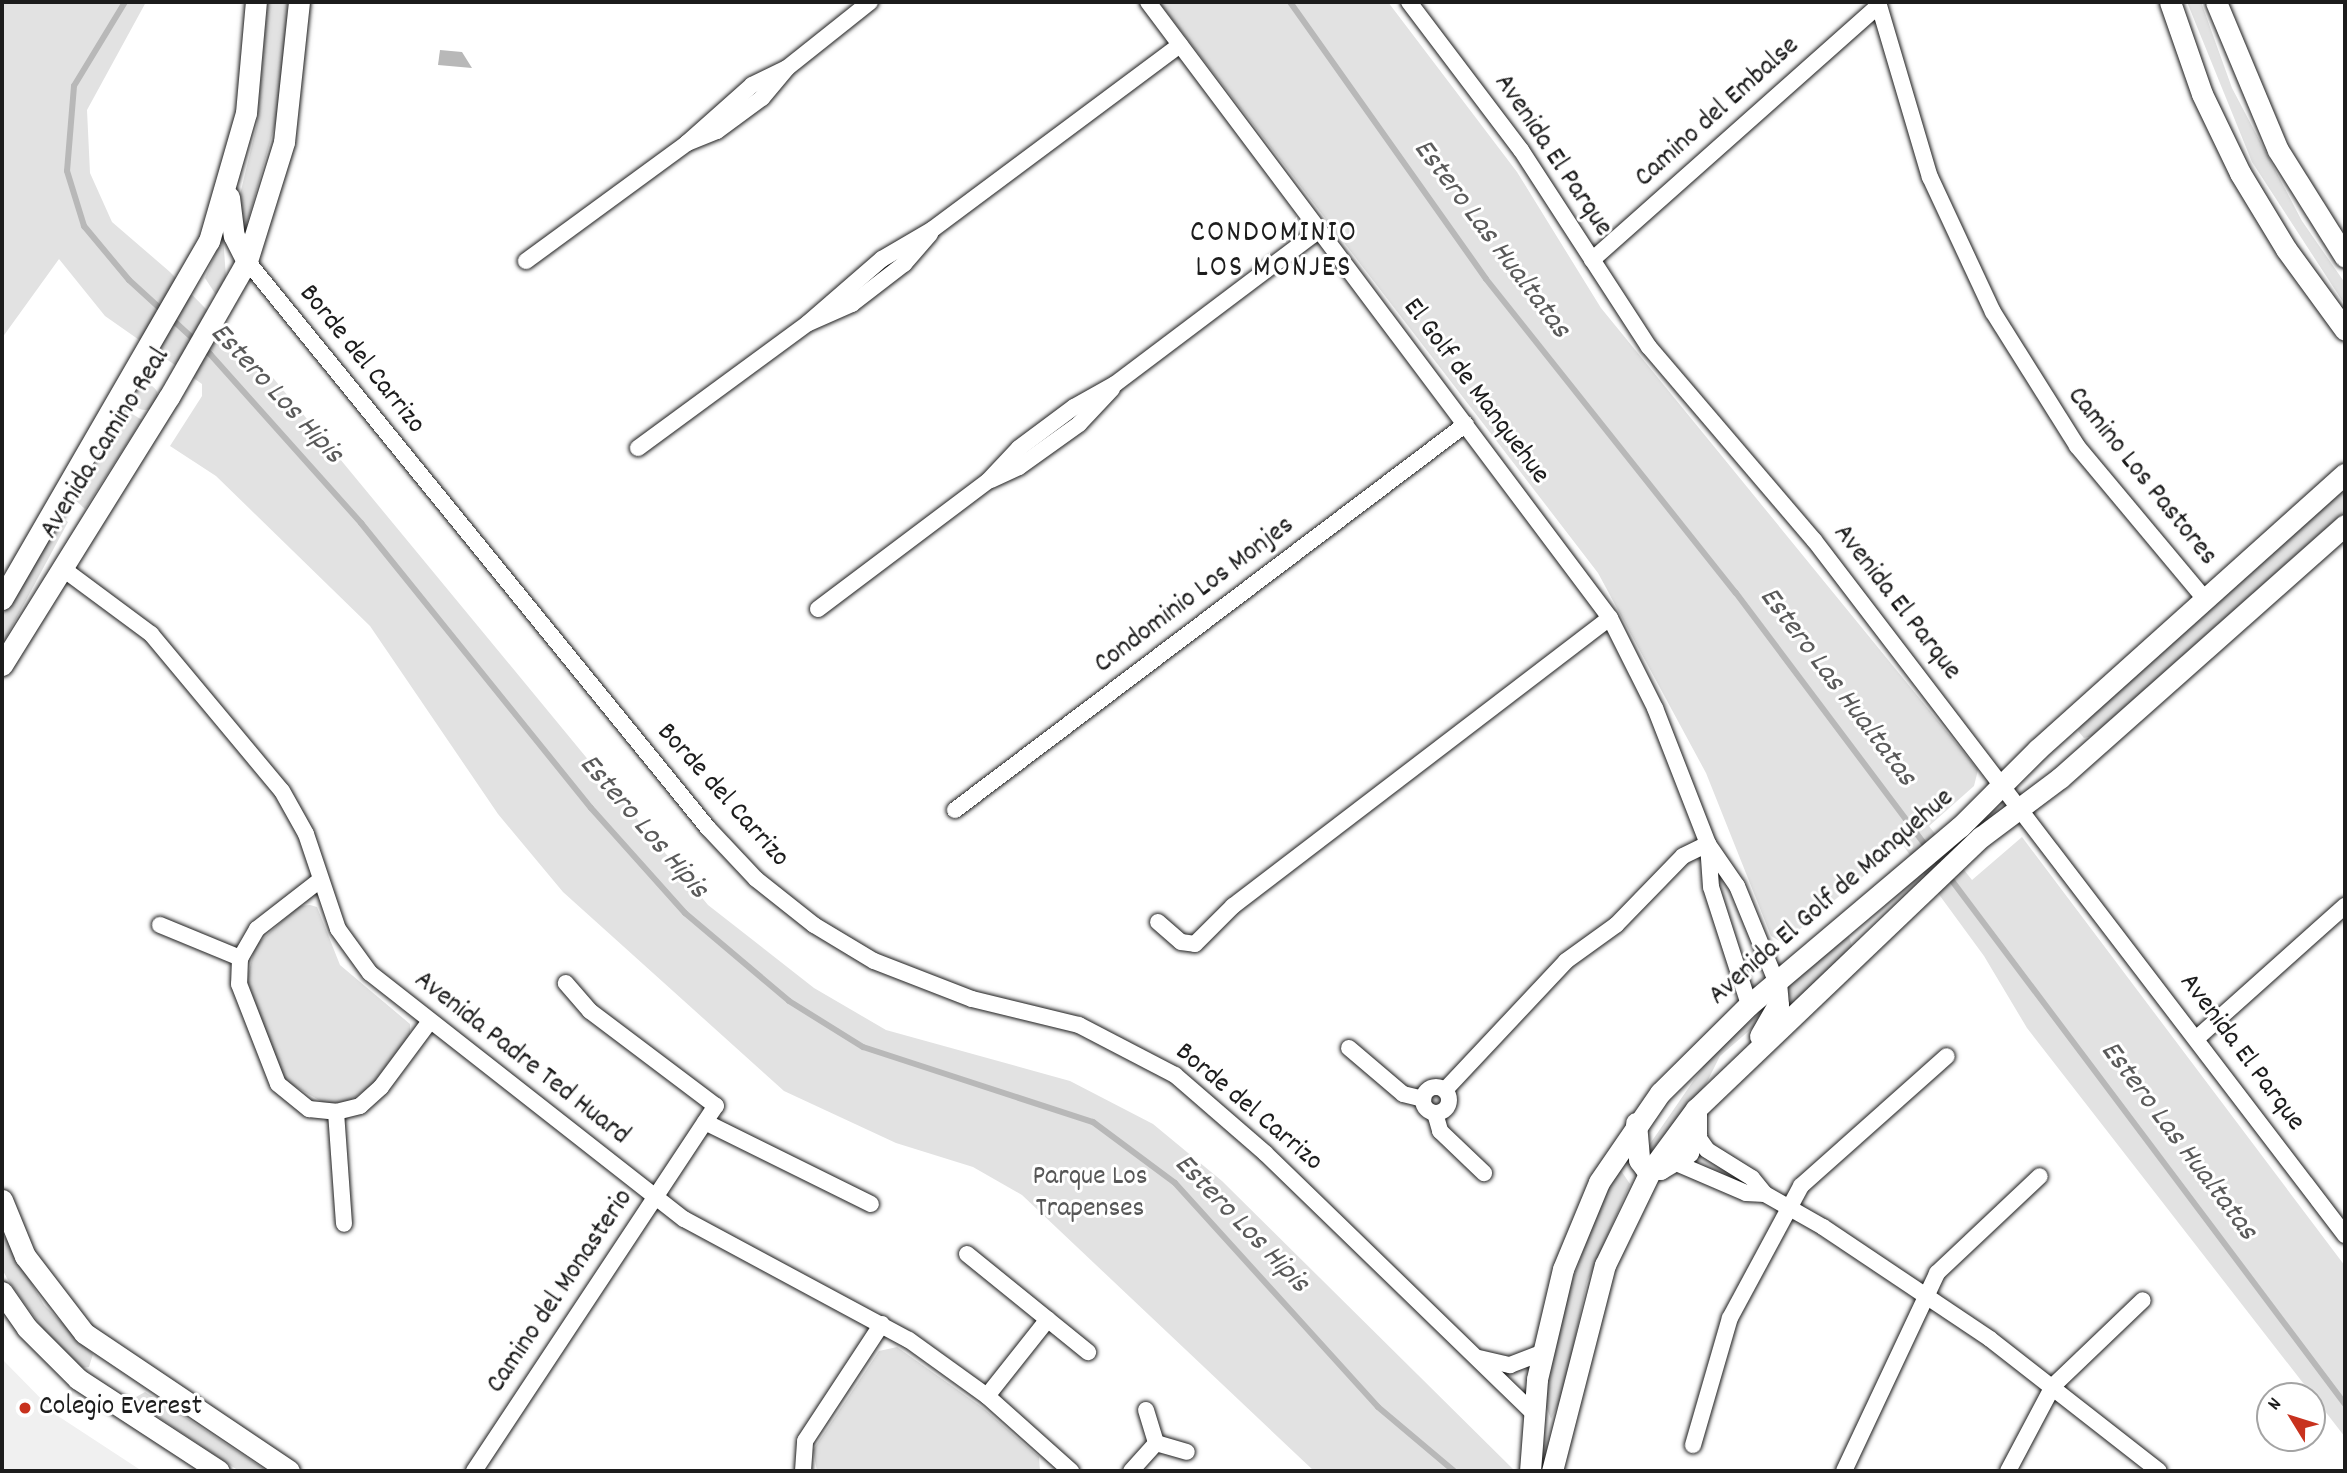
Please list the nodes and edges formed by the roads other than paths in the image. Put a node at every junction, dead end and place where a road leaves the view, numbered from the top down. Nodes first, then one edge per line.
1 (256, 2) edge
2 (299, 2) edge
3 (870, 2) edge
4 (1148, 2) edge
5 (1409, 2) edge
6 (2170, 2) edge
7 (2216, 2) edge
8 (1879, 3) edge
9 (1180, 45) junction
10 (228, 184) junction
11 (1319, 230) junction
12 (2345, 257) edge
13 (1592, 260) junction
14 (247, 261) junction
15 (526, 261) dead end
16 (2342, 322) edge
17 (1466, 425) junction
18 (638, 448) dead end
19 (2345, 474) edge
20 (60, 504) junction
21 (2345, 525) edge
22 (79, 542) junction
23 (62, 568) junction
24 (2, 599) edge
25 (2206, 599) junction
26 (818, 609) dead end
27 (1610, 618) junction
28 (2, 665) edge
29 (2004, 782) junction
30 (2022, 806) junction
31 (955, 810) dead end
32 (1967, 835) junction
33 (1708, 844) junction
34 (320, 880) junction
35 (2345, 906) edge
36 (1158, 922) dead end
37 (160, 925) dead end
38 (240, 958) junction
39 (1776, 981) junction
40 (566, 984) dead end
41 (1749, 1005) junction
42 (430, 1021) junction
43 (2196, 1038) junction
44 (1349, 1048) dead end
45 (1947, 1056) dead end
46 (1741, 1064) junction
47 (1445, 1090) junction
48 (1423, 1099) junction
49 (1696, 1109) junction
50 (336, 1112) junction
51 (1434, 1113) junction
52 (705, 1122) junction
53 (1636, 1123) junction
54 (1696, 1134) junction
55 (1676, 1163) junction
56 (1651, 1170) junction
57 (1484, 1173) dead end
58 (2040, 1177) dead end
59 (1765, 1194) junction
60 (655, 1198) junction
61 (2, 1200) edge
62 (871, 1204) dead end
63 (1790, 1208) junction
64 (344, 1224) dead end
65 (2345, 1235) edge
66 (967, 1254) dead end
67 (2, 1292) edge
68 (1925, 1294) junction
69 (2143, 1300) dead end
70 (1048, 1319) junction
71 (883, 1324) junction
72 (1088, 1352) dead end
73 (1542, 1353) junction
74 (1479, 1358) junction
75 (125, 1364) junction
76 (2053, 1387) junction
77 (103, 1395) junction
78 (987, 1396) junction
79 (1146, 1410) dead end
80 (1534, 1414) junction
81 (1156, 1443) junction
82 (1693, 1445) dead end
83 (1187, 1452) dead end
84 (1531, 1464) edge
85 (1553, 1468) edge
86 (1065, 1469) edge
87 (219, 1471) edge
88 (289, 1471) edge
89 (474, 1471) edge
90 (803, 1471) edge
91 (1131, 1471) edge
92 (1843, 1471) edge
93 (2008, 1471) edge
94 (2159, 1471) edge

1 - 10 main road
2 - 14 main road, Avenida Camino Real
3 - 15 street
4 - 9 street, El Golf de Manquehue
5 - 13 street, Avenida El Parque
6 - 16 main road
7 - 12 main road
8 - 13 street, Camino del Embalse
8 - 25 street, Camino Los Pastores
9 - 11 street, El Golf de Manquehue
9 - 18 street
10 - 14 main road
10 - 20 main road, Avenida Camino Real
11 - 17 street, El Golf de Manquehue
11 - 26 street
13 - 29 street, Avenida El Parque
14 - 22 main road, Avenida Camino Real
14 - 74 street, Borde del Carrizo
17 - 27 street, El Golf de Manquehue
17 - 31 street, Condominio Los Monjes
19 - 25 main road, Avenida El Golf de Manquehue
20 - 22 main road
20 - 24 main road, Avenida Camino Real
21 - 30 main road, Avenida El Golf de Manquehue
22 - 23 main road, Avenida Camino Real
23 - 28 main road, Avenida Camino Real
23 - 34 street, Avenida Padre Ted Huard
25 - 29 main road, Avenida El Golf de Manquehue
27 - 33 street, El Golf de Manquehue
27 - 36 street
29 - 30 street, Avenida El Parque
29 - 32 main road, Avenida El Golf de Manquehue
30 - 32 main road, Avenida El Golf de Manquehue
30 - 43 street, Avenida El Parque
32 - 39 main road, Avenida El Golf de Manquehue
32 - 46 main road, Avenida El Golf de Manquehue
33 - 39 street, El Golf de Manquehue
33 - 41 street, El Golf de Manquehue
33 - 47 street
34 - 38 street
34 - 42 street, Avenida Padre Ted Huard
35 - 43 street
37 - 38 street
38 - 50 street
39 - 41 main road, Avenida El Golf de Manquehue
39 - 46 main road
40 - 52 street, Camino del Monasterio
41 - 53 main road, Avenida El Golf de Manquehue
42 - 50 street
42 - 60 street, Avenida Padre Ted Huard
43 - 65 street, Avenida El Parque
44 - 48 street
45 - 63 street
46 - 49 main road, Avenida El Golf de Manquehue
47 - 48 street
47 - 51 street
48 - 51 street
49 - 54 main road
49 - 56 main road, Avenida El Golf de Manquehue
50 - 64 street
51 - 57 street
52 - 60 street, Camino del Monasterio
52 - 62 street
53 - 56 main road
53 - 73 main road, Avenida El Golf de Manquehue
54 - 55 main road
54 - 59 street
55 - 56 main road
55 - 59 street
56 - 85 main road, Avenida El Golf de Manquehue
58 - 68 street
59 - 63 street
60 - 71 street, Avenida Padre Ted Huard
60 - 89 street, Camino del Monasterio
61 - 75 main road
63 - 68 street
63 - 82 street
66 - 70 street
67 - 77 main road
68 - 76 street
68 - 92 street
69 - 76 street
70 - 72 street
70 - 78 street
71 - 78 street, Avenida Padre Ted Huard
71 - 90 street
73 - 74 street
73 - 80 main road, Avenida El Golf de Manquehue
74 - 80 street, Borde del Carrizo
75 - 77 main road
75 - 88 main road
76 - 93 street
76 - 94 street
77 - 87 main road
78 - 86 street, Avenida Padre Ted Huard
79 - 81 street
80 - 84 main road, Avenida El Golf de Manquehue
81 - 83 street
81 - 91 street

